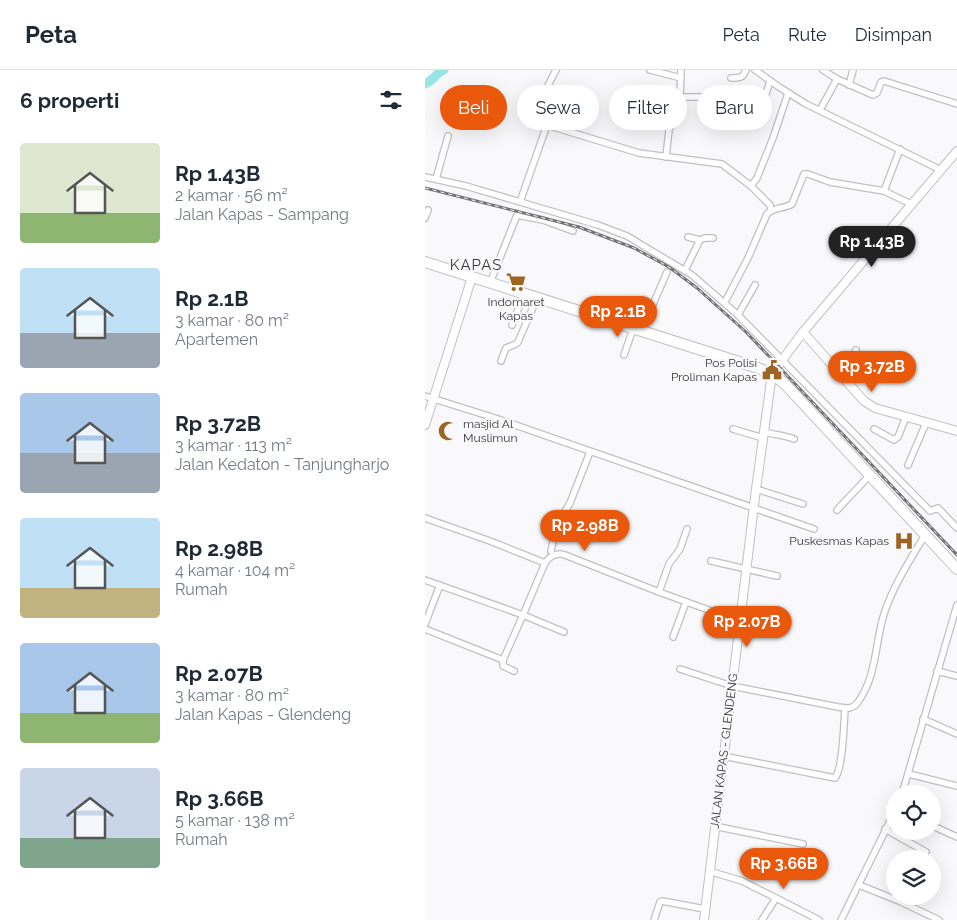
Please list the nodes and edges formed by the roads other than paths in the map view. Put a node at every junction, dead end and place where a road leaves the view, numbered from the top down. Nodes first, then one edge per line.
1 (556, 70) edge
2 (650, 70) edge
3 (681, 70) edge
4 (745, 70) edge
5 (823, 70) edge
6 (853, 70) edge
7 (759, 71) edge
8 (681, 78) junction
9 (731, 78) dead end
10 (837, 79) junction
11 (770, 81) junction
12 (548, 85) edge
13 (681, 85) edge
14 (849, 85) junction
15 (788, 93) junction
16 (687, 97) edge
17 (957, 104) edge
18 (820, 110) junction
19 (545, 130) edge
20 (570, 130) edge
21 (669, 130) edge
22 (448, 136) dead end
23 (900, 149) junction
24 (957, 151) edge
25 (666, 157) junction
26 (941, 170) junction
27 (425, 176) edge
28 (436, 179) junction
29 (751, 186) junction
30 (884, 191) junction
31 (520, 202) junction
32 (911, 204) junction
33 (428, 210) dead end
34 (771, 211) junction
35 (425, 218) edge
36 (573, 231) dead end
37 (853, 231) dead end
38 (688, 237) dead end
39 (713, 238) dead end
40 (700, 240) junction
41 (838, 240) dead end
42 (877, 243) junction
43 (867, 256) junction
44 (425, 262) edge
45 (685, 270) junction
46 (667, 272) dead end
47 (472, 277) junction
48 (490, 283) junction
49 (755, 285) dead end
50 (524, 294) junction
51 (537, 298) junction
52 (725, 302) junction
53 (738, 315) junction
54 (512, 325) dead end
55 (637, 330) junction
56 (803, 332) junction
57 (855, 350) dead end
58 (624, 354) dead end
59 (781, 359) junction
60 (501, 361) dead end
61 (772, 374) junction
62 (841, 375) junction
63 (425, 396) edge
64 (434, 398) junction
65 (906, 417) junction
66 (926, 423) junction
67 (425, 425) edge
68 (733, 429) dead end
69 (874, 429) dead end
70 (957, 431) edge
71 (763, 435) junction
72 (794, 439) dead end
73 (590, 452) junction
74 (908, 465) dead end
75 (869, 476) junction
76 (756, 489) junction
77 (803, 504) dead end
78 (754, 508) junction
79 (837, 510) dead end
80 (425, 518) edge
81 (957, 528) edge
82 (687, 529) dead end
83 (814, 529) dead end
84 (925, 534) junction
85 (551, 551) junction
86 (560, 553) junction
87 (711, 561) dead end
88 (546, 562) junction
89 (746, 569) junction
90 (957, 569) edge
91 (777, 576) dead end
92 (425, 580) edge
93 (440, 585) junction
94 (659, 592) junction
95 (686, 602) junction
96 (957, 605) edge
97 (523, 615) junction
98 (739, 621) junction
99 (425, 624) edge
100 (425, 628) edge
101 (564, 632) dead end
102 (673, 637) dead end
103 (503, 660) junction
104 (680, 669) dead end
105 (514, 671) dead end
106 (937, 671) junction
107 (957, 676) edge
108 (732, 686) junction
109 (845, 708) junction
110 (923, 720) junction
111 (957, 734) edge
112 (723, 756) junction
113 (909, 774) junction
114 (905, 785) edge
115 (957, 786) edge
116 (714, 826) junction
117 (885, 829) joint
118 (941, 830) edge
119 (957, 837) edge
120 (803, 844) dead end
121 (922, 850) edge
122 (709, 871) junction
123 (859, 885) junction
124 (776, 898) junction
125 (705, 909) junction
126 (654, 920) edge
127 (703, 920) edge
128 (762, 920) edge
129 (819, 920) edge
130 (841, 920) edge
131 (939, 920) edge

1 - 12 street
2 - 8 street
3 - 8 street
4 - 9 street
5 - 10 street
6 - 14 street
7 - 11 street
8 - 13 street
10 - 14 street
10 - 18 street
11 - 15 street
11 - 16 street
14 - 17 street
15 - 18 street
15 - 29 street
18 - 23 street
19 - 31 street
20 - 25 street
21 - 25 street
22 - 28 street
23 - 26 street
23 - 30 street
24 - 26 street
25 - 29 street
26 - 32 street
27 - 28 street
28 - 31 street
29 - 34 street
30 - 32 street
30 - 34 street
31 - 45 street
32 - 42 street
33 - 35 street
34 - 52 street
36 - 48 street
37 - 42 street
38 - 40 street
39 - 40 street
40 - 45 street
41 - 43 street
42 - 43 street
43 - 56 street
44 - 47 highway
45 - 52 street
46 - 55 street
47 - 48 highway
47 - 64 street
48 - 50 highway
49 - 53 street
50 - 51 highway
50 - 54 street
51 - 55 highway
51 - 60 street
52 - 53 street
53 - 59 street
55 - 58 street
55 - 61 highway
56 - 59 street
56 - 62 street
57 - 62 street
59 - 61 street
59 - 81 street
61 - 71 street, JALAN KAPAS - GLENDENG
61 - 75 highway
62 - 65 street
63 - 64 street
64 - 67 street
64 - 73 street
65 - 66 street
65 - 69 street
66 - 70 street
66 - 74 street
68 - 71 street
71 - 72 street
71 - 76 street, JALAN KAPAS - GLENDENG
73 - 78 street
73 - 85 street
75 - 79 street
75 - 84 highway
76 - 77 street
76 - 78 street, JALAN KAPAS - GLENDENG
78 - 83 street
78 - 89 street, JALAN KAPAS - GLENDENG
80 - 88 street
82 - 94 street
84 - 90 highway
84 - 109 street
85 - 86 street
85 - 88 street
86 - 88 street
86 - 94 street
87 - 89 street
88 - 97 street
89 - 91 street
89 - 98 street, JALAN KAPAS - GLENDENG
92 - 93 street
93 - 97 street
93 - 99 street
94 - 95 street
95 - 98 street
95 - 102 street
96 - 106 street
97 - 101 street
97 - 103 street
98 - 108 street, JALAN KAPAS - GLENDENG
100 - 103 street
103 - 105 street
104 - 108 street
106 - 107 street
106 - 110 street
108 - 109 street
108 - 112 street, JALAN KAPAS - GLENDENG
109 - 112 street
110 - 111 street
110 - 113 street
112 - 116 street, JALAN KAPAS - GLENDENG
113 - 114 street
113 - 115 street
116 - 120 street
116 - 122 street, JALAN KAPAS - GLENDENG
117 - 121 street
117 - 123 street
118 - 119 street
122 - 124 street
122 - 125 street, JALAN KAPAS - GLENDENG
123 - 130 street
123 - 131 street
124 - 128 street
124 - 129 street
125 - 126 street
125 - 127 street, JALAN KAPAS - GLENDENG

